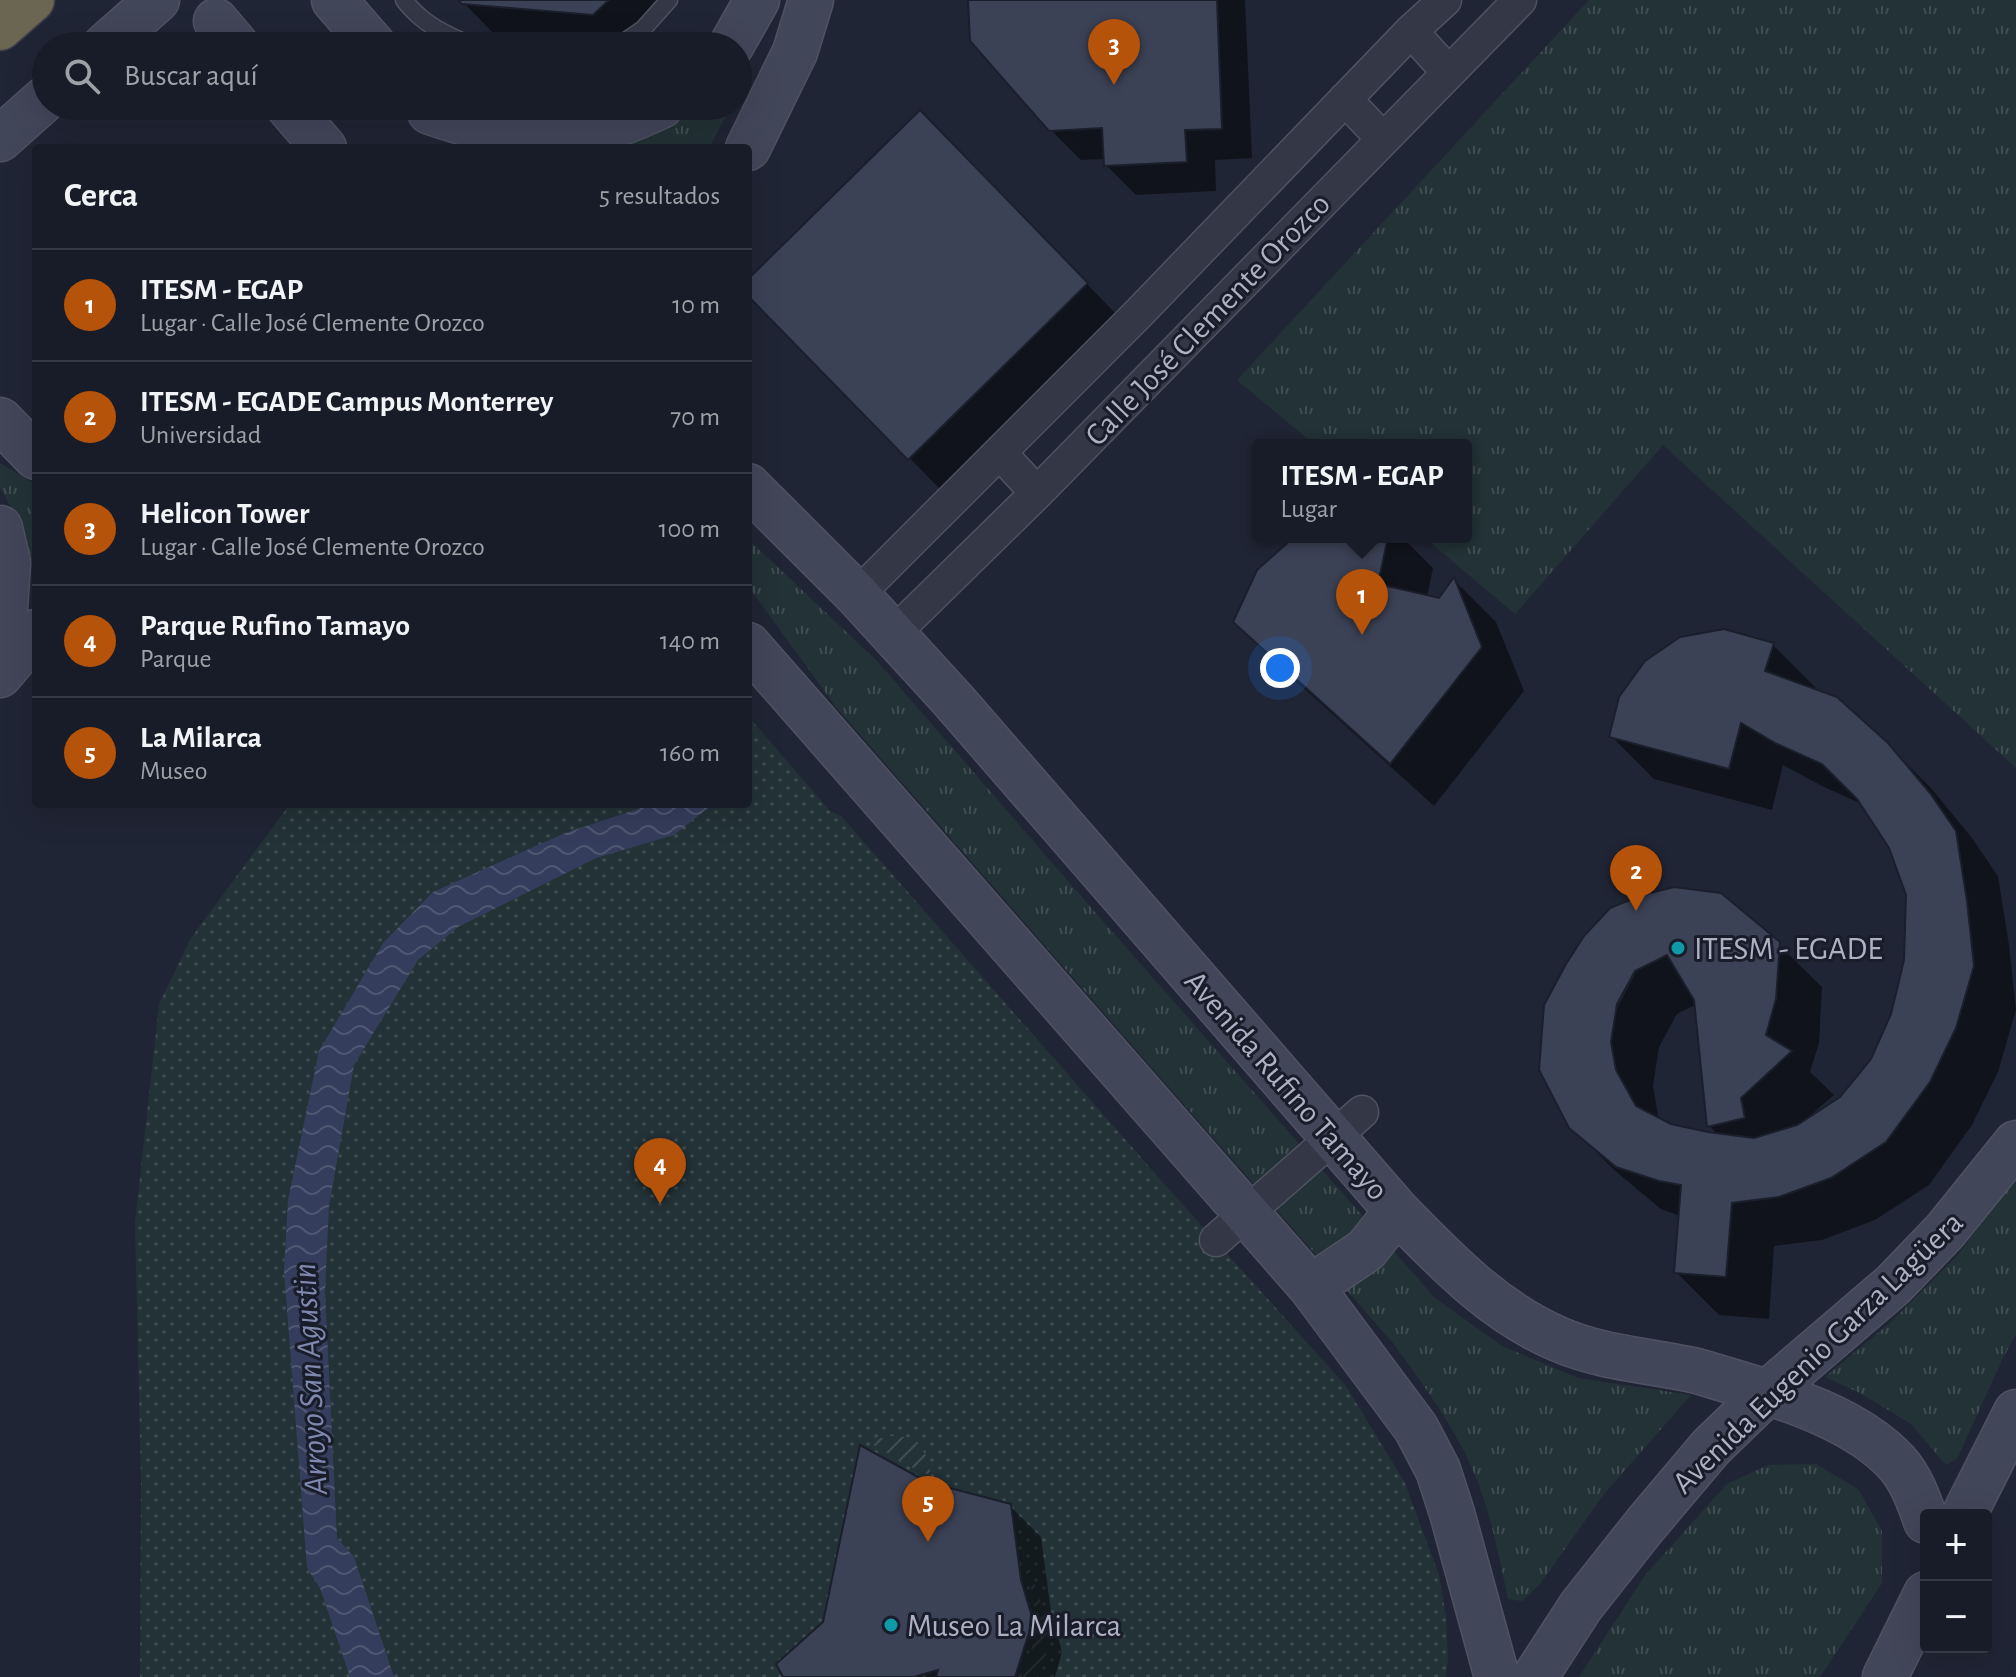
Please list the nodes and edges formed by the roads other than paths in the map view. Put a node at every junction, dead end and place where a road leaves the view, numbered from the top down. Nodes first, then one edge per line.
1 (32, 0) edge
2 (157, 0) edge
3 (334, 0) edge
4 (404, 0) edge
5 (669, 0) edge
6 (757, 0) edge
7 (811, 0) edge
8 (1445, 0) edge
9 (1520, 0) edge
10 (0, 28) edge
11 (1411, 31) junction
12 (121, 32) edge
13 (362, 32) edge
14 (441, 32) edge
15 (639, 32) edge
16 (739, 32) edge
17 (1448, 72) junction
18 (1345, 99) junction
19 (32, 111) edge
20 (300, 120) edge
21 (436, 120) edge
22 (455, 120) edge
23 (630, 120) edge
24 (2, 139) edge
25 (1383, 139) junction
26 (321, 144) edge
27 (457, 144) edge
28 (750, 144) edge
29 (1139, 313) junction
30 (1175, 354) junction
31 (0, 420) edge
32 (32, 453) edge
33 (1000, 453) junction
34 (752, 483) edge
35 (1037, 493) junction
36 (0, 528) edge
37 (857, 595) junction
38 (0, 635) edge
39 (892, 635) junction
40 (32, 637) edge
41 (752, 650) edge
42 (0, 675) edge
43 (1347, 1124) junction
44 (2016, 1143) edge
45 (1397, 1211) junction
46 (1231, 1227) junction
47 (1311, 1287) junction
48 (1768, 1392) junction
49 (2016, 1412) edge
50 (1922, 1509) edge
51 (1967, 1509) edge
52 (1920, 1606) edge
53 (1497, 1677) edge
54 (1535, 1677) edge
55 (1885, 1677) edge

1 - 10 highway
2 - 12 street
3 - 13 street
4 - 14 lane
5 - 15 lane
6 - 16 street
7 - 28 street
8 - 11 street, Calle José Clemente Orozco
9 - 17 street, Calle José Clemente Orozco
11 - 17 street
11 - 18 street, Calle José Clemente Orozco
17 - 25 street, Calle José Clemente Orozco
18 - 25 street
18 - 29 street, Calle José Clemente Orozco
19 - 24 street
20 - 26 street
21 - 27 street
22 - 23 street
25 - 30 street, Calle José Clemente Orozco
29 - 30 street
29 - 33 street, Calle José Clemente Orozco
30 - 35 street, Calle José Clemente Orozco
31 - 32 street
33 - 35 street
33 - 37 street, Calle José Clemente Orozco
34 - 37 street, Avenida Rufino Tamayo
35 - 39 street, Calle José Clemente Orozco
36 - 38 street
37 - 39 street, Avenida Rufino Tamayo
39 - 43 street, Avenida Rufino Tamayo
40 - 42 street
41 - 46 street
43 - 45 street, Avenida Rufino Tamayo
43 - 46 street
44 - 48 street, Avenida Eugenio Garza Lagüera
45 - 47 street
45 - 48 street, Avenida Rufino Tamayo
46 - 47 street
47 - 53 street
48 - 50 street, Avenida Rufino Tamayo
48 - 54 street, Avenida Eugenio Garza Lagüera
49 - 51 street
52 - 55 street

